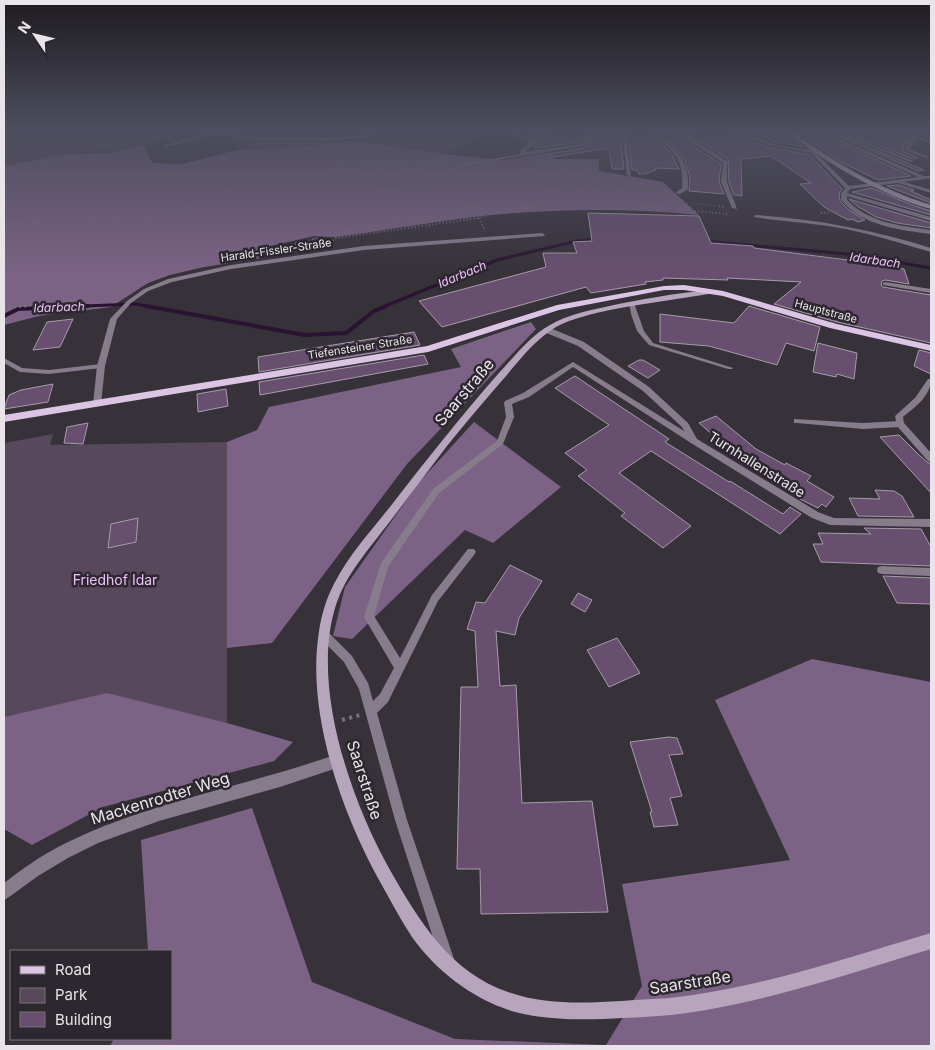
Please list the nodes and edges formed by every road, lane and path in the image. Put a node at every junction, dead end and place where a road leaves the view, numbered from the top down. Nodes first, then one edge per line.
1 (272, 177) joint
2 (358, 177) edge
3 (375, 177) edge
4 (430, 177) edge
5 (471, 177) edge
6 (586, 177) edge
7 (687, 177) edge
8 (724, 177) edge
9 (838, 177) edge
10 (862, 177) edge
11 (928, 178) edge
12 (365, 179) junction
13 (896, 180) junction
14 (875, 184) junction
15 (631, 186) junction
16 (648, 186) dead end
17 (848, 188) junction
18 (635, 191) junction
19 (931, 191) edge
20 (678, 193) joint
21 (844, 194) junction
22 (670, 200) dead end
23 (678, 202) dead end
24 (618, 203) junction
25 (931, 207) edge
26 (735, 208) joint
27 (756, 216) joint
28 (931, 219) edge
29 (4, 224) edge
30 (931, 232) edge
31 (542, 235) dead end
32 (336, 238) junction
33 (314, 239) junction
34 (295, 244) dead end
35 (931, 250) edge
36 (317, 255) junction
37 (885, 284) dead end
38 (146, 290) junction
39 (716, 291) junction
40 (931, 291) edge
41 (631, 303) junction
42 (4, 308) edge
43 (547, 330) junction
44 (931, 348) edge
45 (4, 360) edge
46 (101, 366) junction
47 (730, 368) dead end
48 (931, 380) edge
49 (97, 404) junction
50 (4, 419) edge
51 (797, 421) dead end
52 (900, 424) junction
53 (694, 441) junction
54 (931, 459) edge
55 (931, 523) edge
56 (471, 552) dead end
57 (882, 570) dead end
58 (931, 572) edge
59 (324, 635) junction
60 (400, 668) junction
61 (371, 711) junction
62 (329, 724) junction
63 (337, 761) junction
64 (4, 892) edge
65 (931, 941) edge
66 (449, 964) junction

1 - 12 path
1 - 29 path
2 - 12 path
3 - 12 path
4 - 5 path
6 - 15 path
7 - 20 street
8 - 26 street
9 - 17 street
10 - 14 street
11 - 13 street
13 - 14 street
13 - 19 street
14 - 17 street
14 - 25 street
15 - 16 path
15 - 18 path
17 - 21 street
18 - 20 path
18 - 22 path
18 - 24 path
18 - 33 path
21 - 28 street
21 - 30 street
23 - 26 path
24 - 27 path
24 - 32 path
27 - 35 lane
31 - 36 street, Harald-Fissler-Straße
32 - 33 path
32 - 36 path
33 - 34 path
36 - 38 street, Harald-Fissler-Straße
37 - 40 lane
38 - 42 path
38 - 46 street, Harald-Fissler-Straße
39 - 41 street, Saarstraße
39 - 44 main road, Hauptstraße
39 - 49 main road, Tiefensteiner Straße
41 - 43 street, Saarstraße
41 - 47 lane
43 - 53 street, Turnhallenstraße
43 - 59 street, Saarstraße
45 - 46 lane
46 - 49 street, Harald-Fissler-Straße
48 - 52 street
49 - 50 main road, Tiefensteiner Straße
51 - 52 lane
52 - 54 street
53 - 55 street, Turnhallenstraße
53 - 60 lane
56 - 60 lane
57 - 58 street
59 - 61 lane
59 - 62 street, Saarstraße
60 - 61 lane
61 - 62 path
61 - 66 lane
62 - 63 street, Saarstraße
63 - 64 street, Mackenrodter Weg
63 - 66 street, Saarstraße
65 - 66 street, Saarstraße

